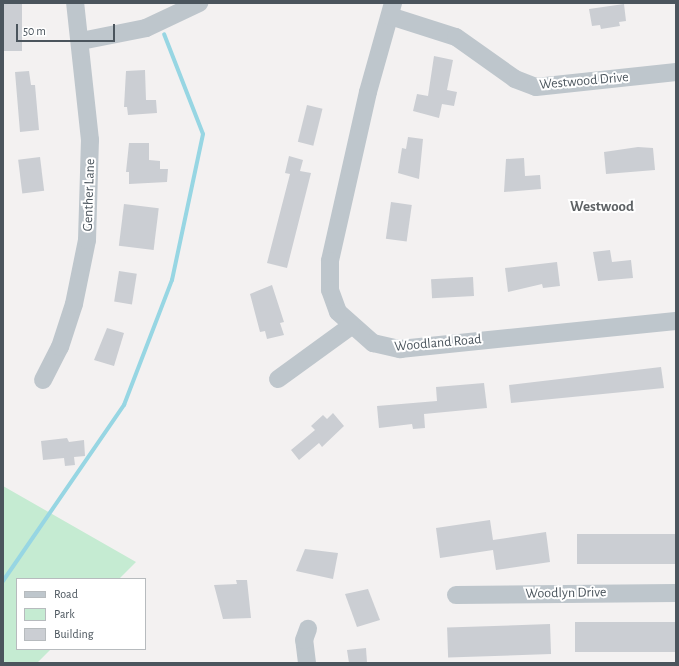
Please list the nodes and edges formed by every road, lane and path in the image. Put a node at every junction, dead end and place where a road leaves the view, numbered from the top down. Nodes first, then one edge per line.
1 (75, 3) edge
2 (199, 3) edge
3 (391, 9) edge
4 (81, 41) junction
5 (676, 72) edge
6 (676, 321) edge
7 (351, 326) junction
8 (278, 379) dead end
9 (43, 380) dead end
10 (676, 593) edge
11 (456, 595) dead end
12 (308, 629) dead end
13 (307, 663) edge

1 - 4 street, Genther Lane
2 - 4 street
3 - 5 street, Westwood Drive
3 - 7 street, Woodland Road
4 - 9 street, Genther Lane
6 - 7 street, Woodland Road
7 - 8 street
10 - 11 street, Woodlyn Drive
12 - 13 street

